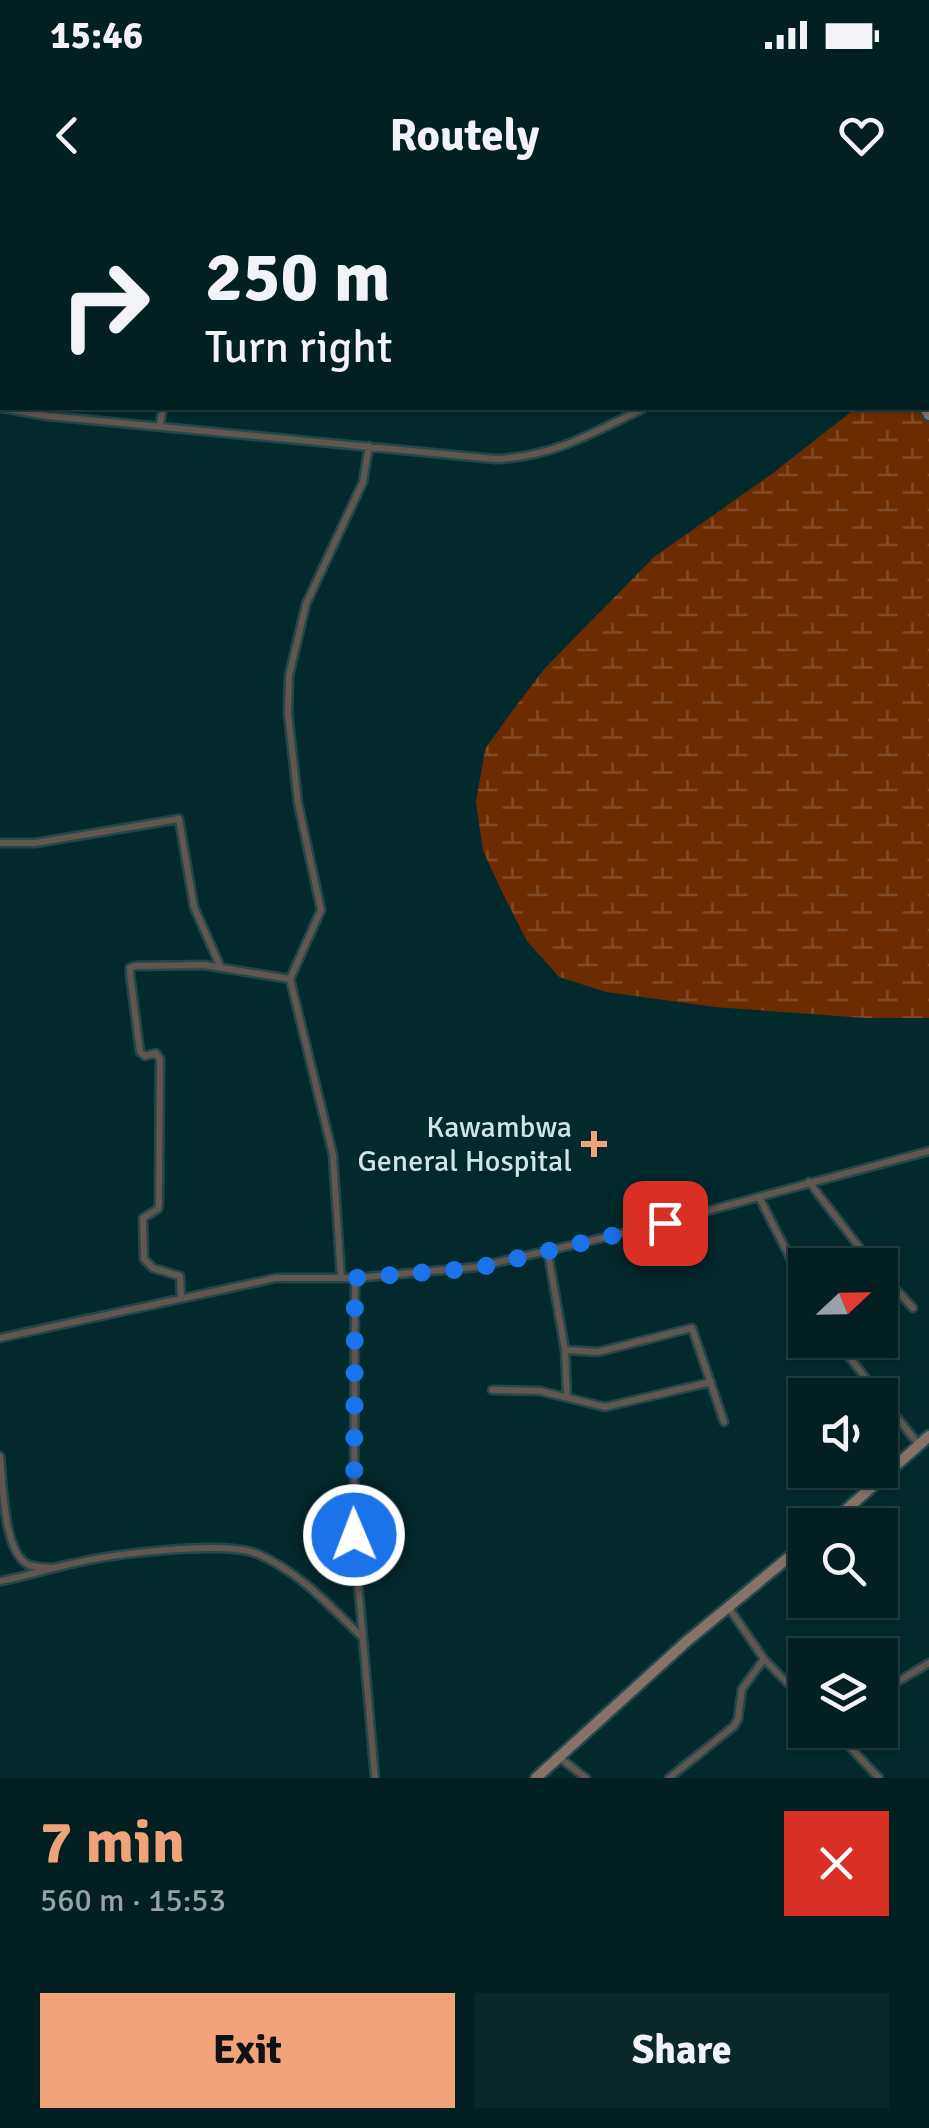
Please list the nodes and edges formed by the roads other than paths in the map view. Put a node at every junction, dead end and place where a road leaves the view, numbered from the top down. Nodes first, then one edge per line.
1 (12, 410) edge
2 (162, 410) edge
3 (640, 410) edge
4 (160, 424) junction
5 (369, 446) junction
6 (0, 844) edge
7 (222, 968) junction
8 (290, 979) junction
9 (929, 1151) edge
10 (809, 1182) junction
11 (759, 1197) junction
12 (861, 1248) edge
13 (548, 1253) junction
14 (788, 1254) edge
15 (341, 1278) junction
16 (355, 1278) junction
17 (898, 1291) edge
18 (181, 1298) junction
19 (914, 1308) dead end
20 (0, 1338) edge
21 (565, 1350) junction
22 (850, 1358) edge
23 (866, 1378) edge
24 (711, 1382) junction
25 (492, 1390) dead end
26 (566, 1396) junction
27 (898, 1419) edge
28 (724, 1422) dead end
29 (929, 1436) edge
30 (919, 1445) junction
31 (0, 1456) edge
32 (848, 1508) edge
33 (788, 1558) edge
34 (57, 1568) junction
35 (0, 1581) edge
36 (728, 1607) junction
37 (362, 1637) junction
38 (764, 1659) junction
39 (929, 1663) edge
40 (898, 1681) edge
41 (788, 1684) edge
42 (851, 1748) edge
43 (558, 1757) junction
44 (375, 1778) edge
45 (536, 1778) edge
46 (586, 1778) edge
47 (669, 1778) edge
48 (880, 1778) edge

1 - 4 street
2 - 4 street
3 - 5 street
4 - 5 street
5 - 8 street
6 - 7 street
7 - 8 street
7 - 18 street
8 - 15 street
9 - 10 street
10 - 11 street
10 - 12 street
11 - 13 street
11 - 14 street
13 - 16 street
13 - 21 street
15 - 16 street
15 - 18 street
16 - 37 street
17 - 19 street
18 - 20 street
21 - 24 street
21 - 26 street
22 - 23 street
24 - 26 street
24 - 28 street
25 - 26 street
27 - 30 street
29 - 30 main road
30 - 32 main road
31 - 34 street
33 - 36 main road
34 - 35 street
34 - 37 street
36 - 38 street
36 - 43 main road
37 - 44 street
38 - 41 street
38 - 47 street
39 - 40 street
42 - 48 street
43 - 45 main road
43 - 46 street

